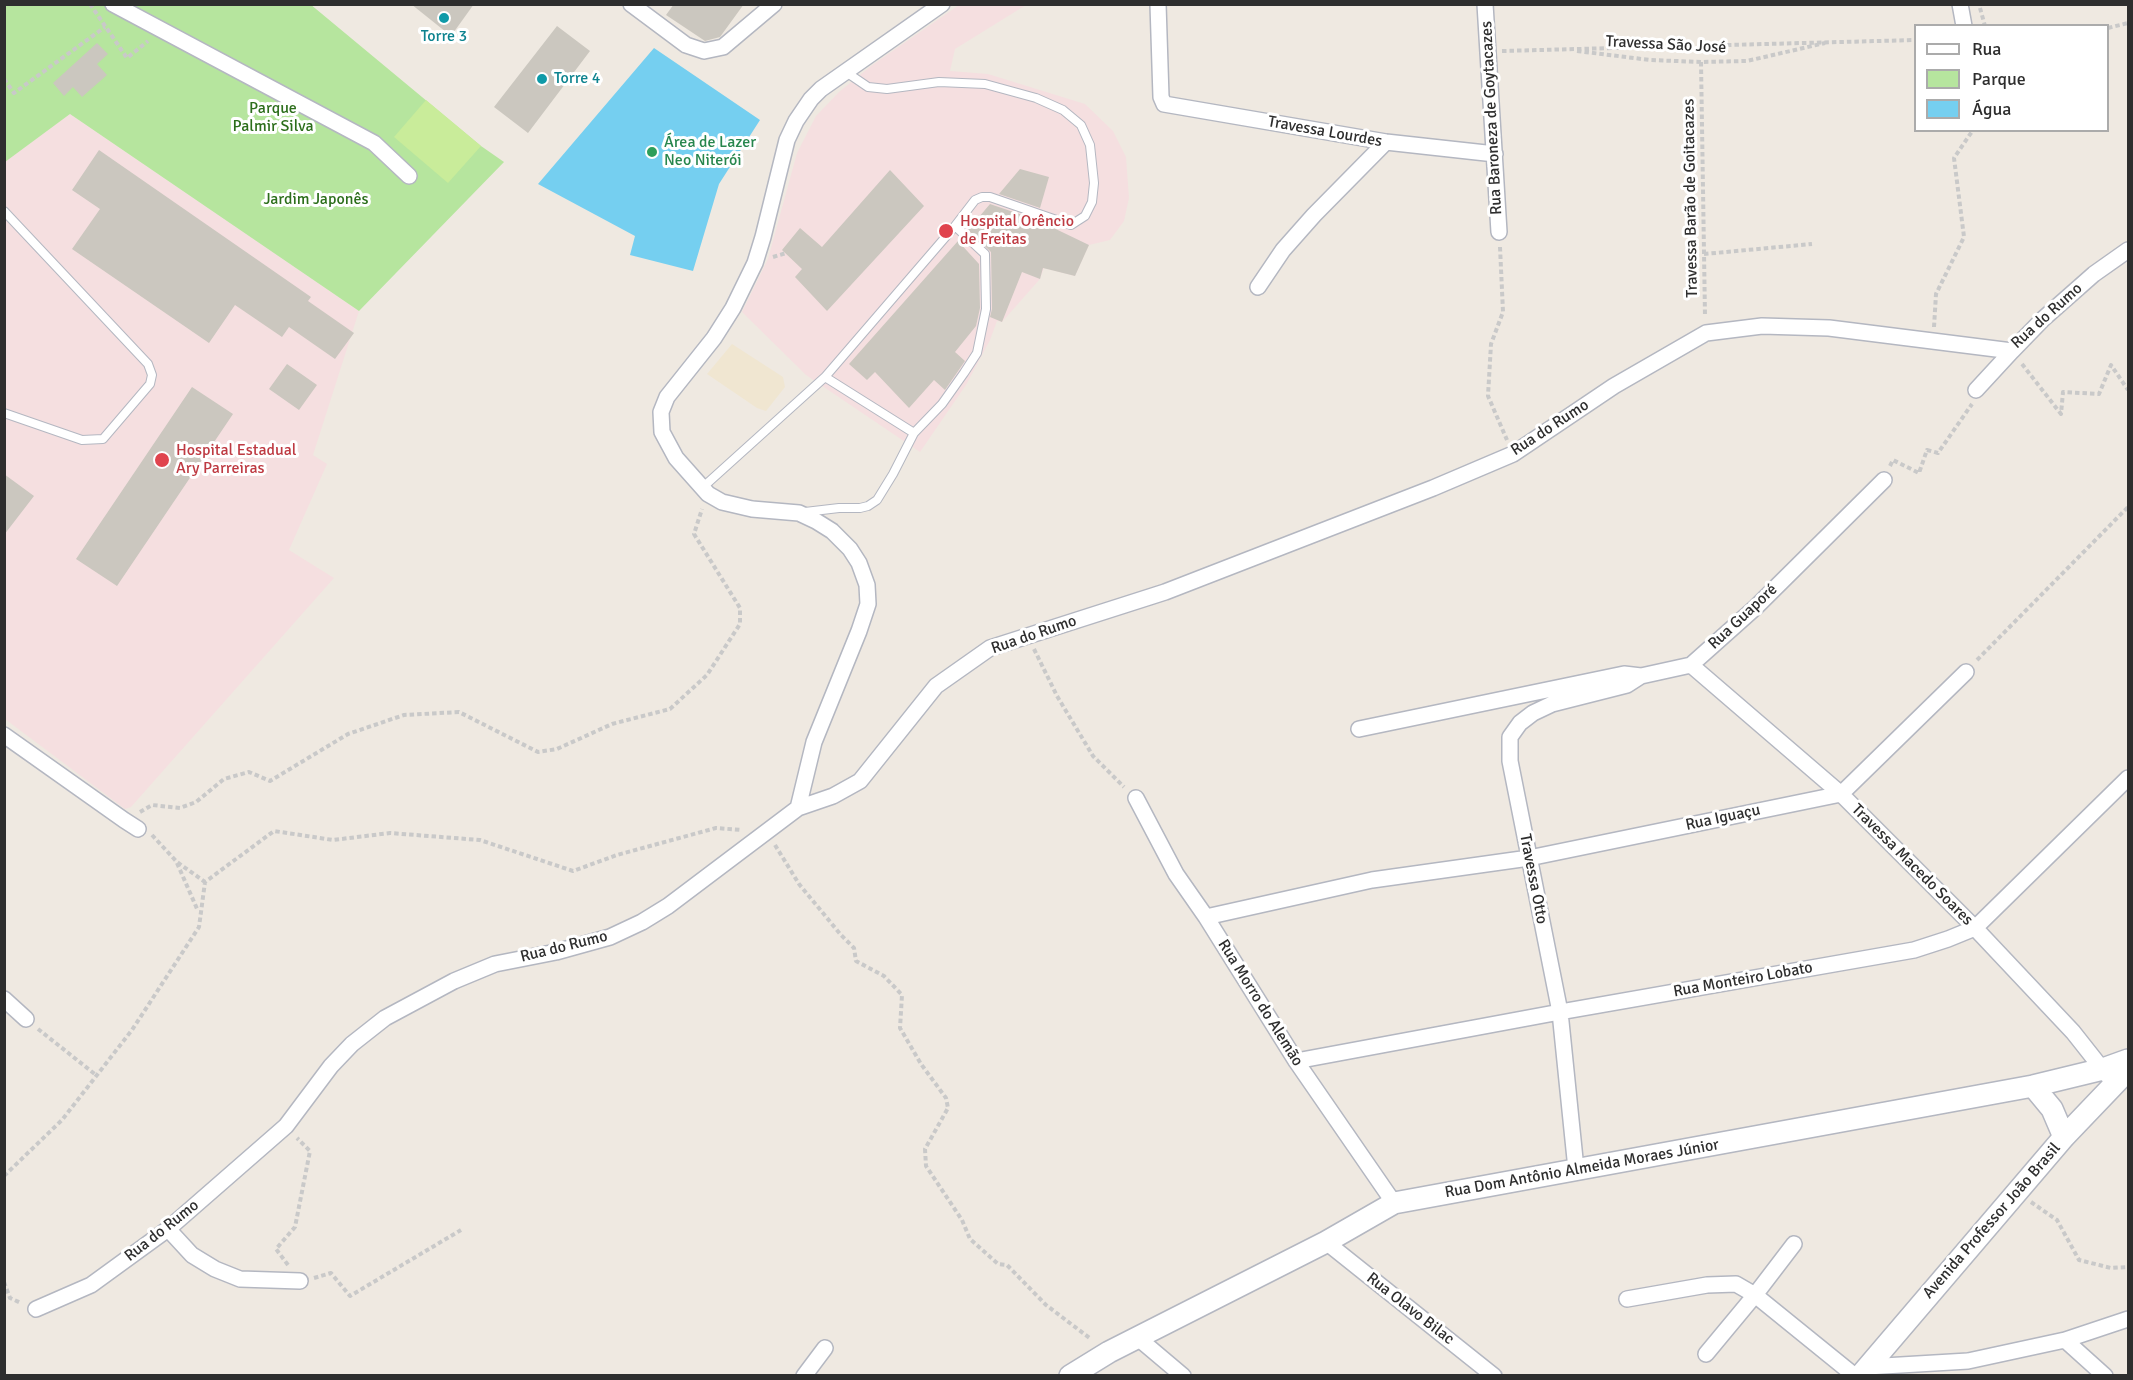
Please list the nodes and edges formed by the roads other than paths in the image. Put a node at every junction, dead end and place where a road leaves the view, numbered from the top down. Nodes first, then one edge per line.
1 (113, 4) edge
2 (632, 4) edge
3 (774, 4) edge
4 (942, 4) edge
5 (1158, 4) edge
6 (1485, 4) edge
7 (1960, 4) edge
8 (1964, 24) edge
9 (844, 71) junction
10 (1386, 142) junction
11 (1495, 154) junction
12 (409, 176) dead end
13 (4, 211) edge
14 (955, 226) junction
15 (1499, 232) road end
16 (2128, 250) edge
17 (1258, 287) dead end
18 (2012, 351) junction
19 (825, 377) junction
20 (1976, 390) road end
21 (4, 413) edge
22 (914, 433) junction
23 (1884, 480) road end
24 (705, 491) junction
25 (799, 513) junction
26 (1691, 664) junction
27 (1966, 672) road end
28 (1641, 676) junction
29 (1359, 729) dead end
30 (4, 735) edge
31 (2128, 778) edge
32 (1841, 794) junction
33 (1136, 798) road end
34 (798, 808) junction
35 (138, 829) road end
36 (1529, 858) junction
37 (1206, 917) junction
38 (1975, 928) junction
39 (4, 999) edge
40 (1560, 1012) junction
41 (26, 1018) road end
42 (2128, 1060) edge
43 (1296, 1061) junction
44 (2116, 1074) edge
45 (2033, 1086) junction
46 (2064, 1137) junction
47 (1576, 1169) junction
48 (1394, 1203) junction
49 (168, 1229) junction
50 (1326, 1242) junction
51 (1794, 1244) dead end
52 (300, 1281) road end
53 (1755, 1295) junction
54 (1628, 1299) dead end
55 (36, 1309) road end
56 (2128, 1319) edge
57 (1138, 1338) junction
58 (2065, 1340) junction
59 (825, 1348) dead end
60 (1706, 1354) dead end
61 (1861, 1373) edge
62 (804, 1376) edge
63 (1070, 1376) edge
64 (1183, 1376) edge
65 (1494, 1376) edge
66 (2105, 1376) edge

1 - 12 street
2 - 3 street
4 - 9 street
5 - 10 street, Travessa Lourdes
6 - 11 street, Rua Baroneza de Goytacazes
7 - 8 street
9 - 14 lane
9 - 24 street
10 - 11 street, Travessa Lourdes
10 - 17 street
11 - 15 street, Rua Baroneza de Goytacazes
13 - 21 lane
14 - 19 lane
14 - 22 lane
16 - 18 street, Rua do Rumo
18 - 20 street
18 - 34 street, Rua do Rumo
19 - 22 lane
19 - 24 lane
22 - 25 lane
23 - 26 street, Rua Guaporé
24 - 25 street
25 - 34 street
26 - 28 street, Rua Guaporé
26 - 32 street, Travessa Macedo Soares
27 - 32 street
28 - 29 street, Rua Guaporé
28 - 36 street, Travessa Otto
30 - 35 street
31 - 38 street, Rua Monteiro Lobato
32 - 36 street, Rua Iguaçu
32 - 38 street, Travessa Macedo Soares
33 - 37 street, Rua Morro do Alemão
34 - 49 street, Rua do Rumo
36 - 37 street, Rua Iguaçu
36 - 40 street, Travessa Otto
37 - 43 street, Rua Morro do Alemão
38 - 40 street, Rua Monteiro Lobato
38 - 44 street, Travessa Macedo Soares
39 - 41 street
40 - 43 street, Rua Monteiro Lobato
40 - 47 street, Travessa Otto
42 - 44 main road, Rua Dom Antônio Almeida Moraes Júnior
43 - 48 street, Rua Morro do Alemão
44 - 45 main road, Rua Dom Antônio Almeida Moraes Júnior
44 - 46 main road, Avenida Professor João Brasil
45 - 46 main road
45 - 47 main road, Rua Dom Antônio Almeida Moraes Júnior
46 - 61 main road, Avenida Professor João Brasil
47 - 48 main road, Rua Dom Antônio Almeida Moraes Júnior
48 - 50 main road, Rua Dom Antônio Almeida Moraes Júnior
49 - 52 street
49 - 55 street, Rua do Rumo
50 - 57 main road, Rua Dom Antônio Almeida Moraes Júnior
50 - 65 street, Rua Olavo Bilac
51 - 53 street
53 - 54 street
53 - 60 street
53 - 61 street
56 - 58 street
57 - 63 main road, Rua Dom Antônio Almeida Moraes Júnior
57 - 64 street
58 - 61 street
58 - 66 street
59 - 62 street

